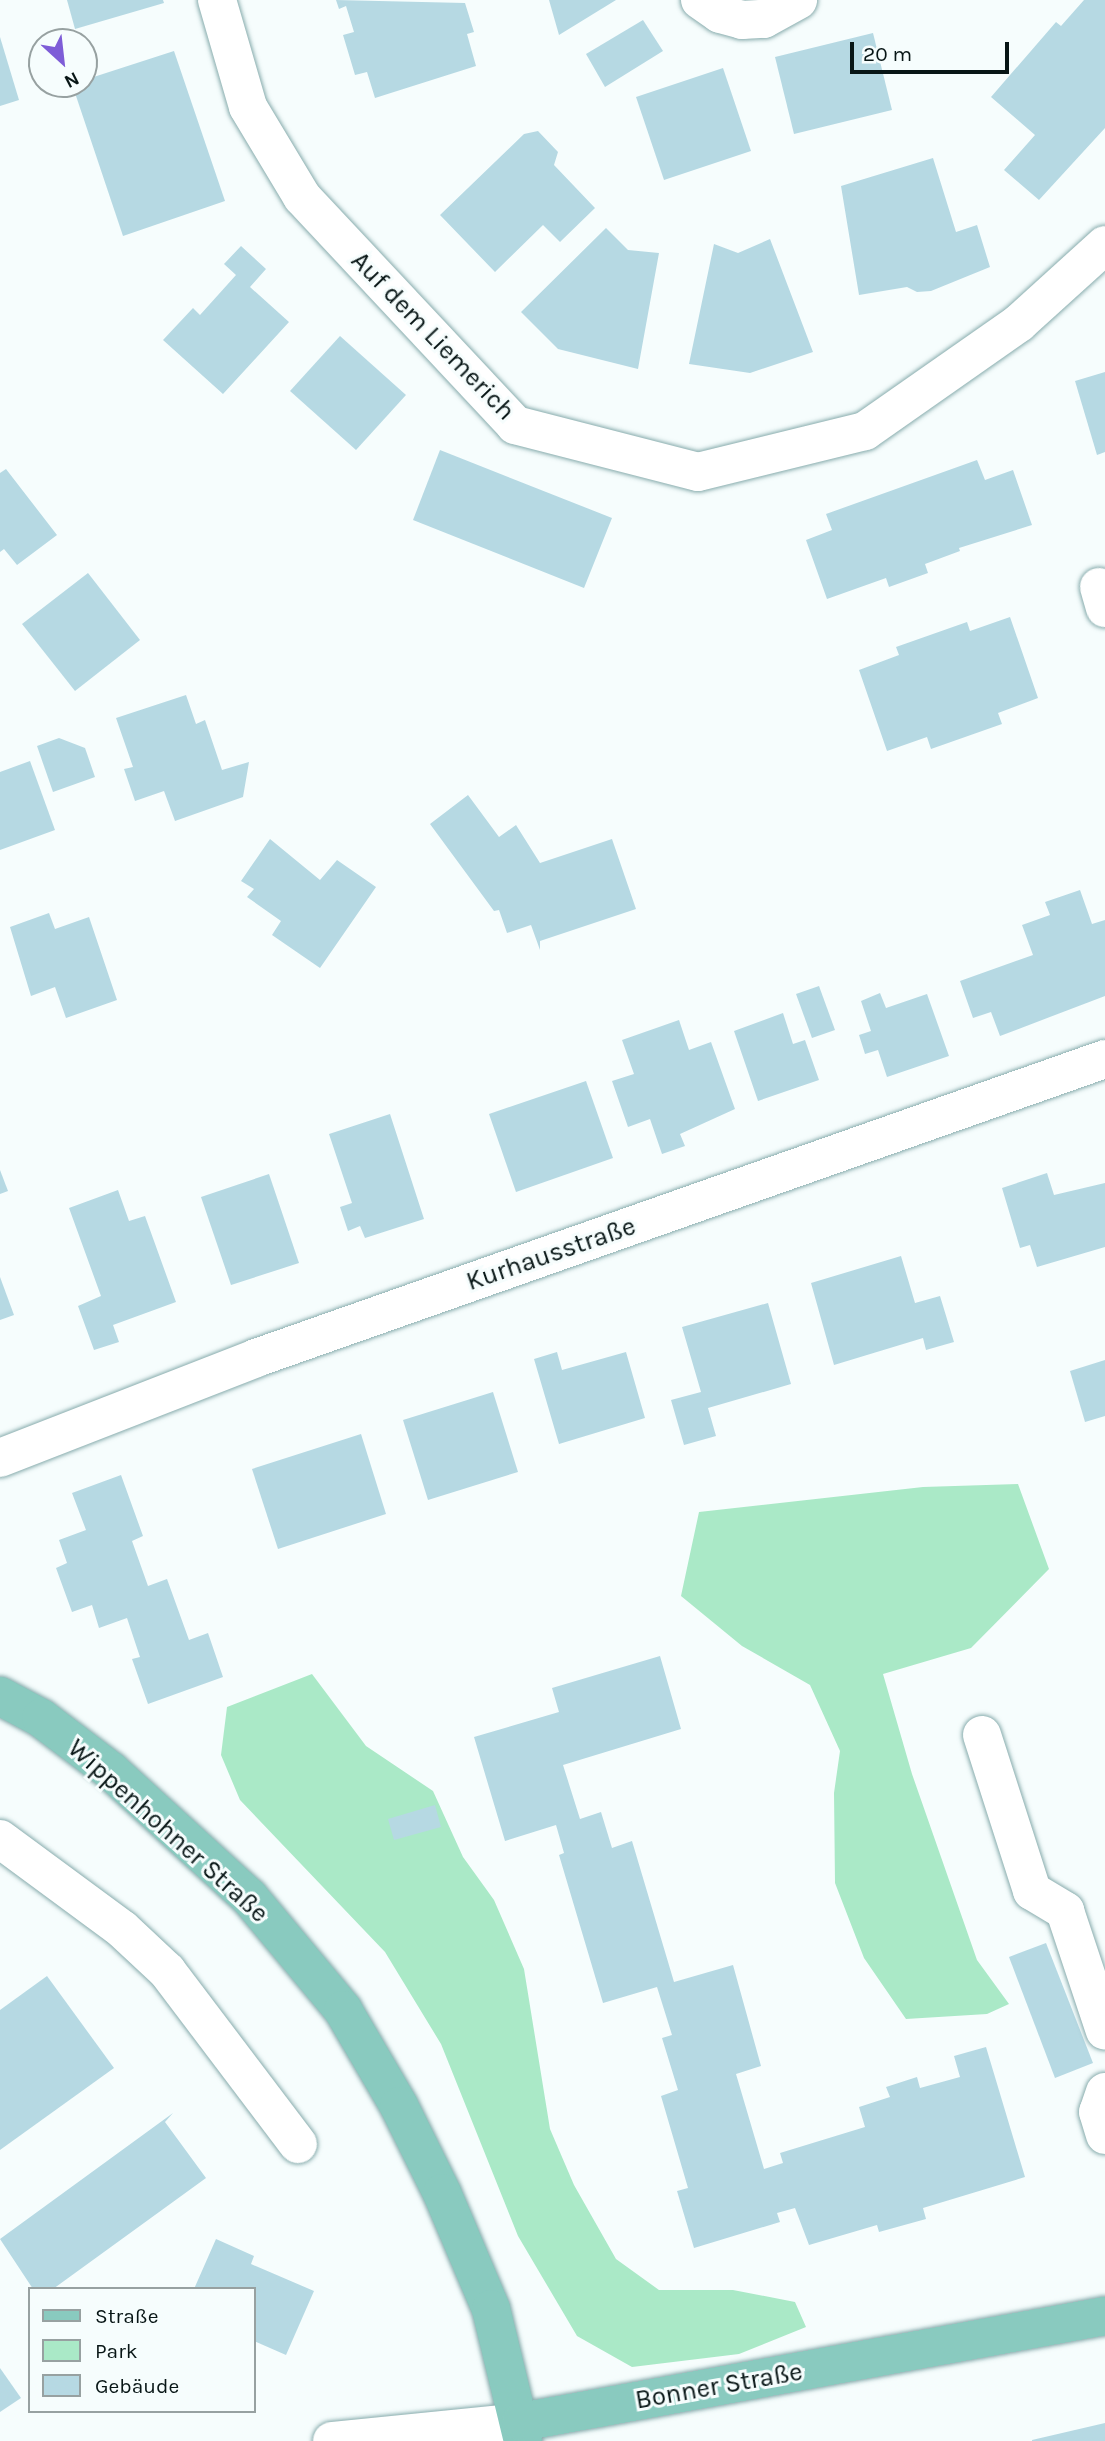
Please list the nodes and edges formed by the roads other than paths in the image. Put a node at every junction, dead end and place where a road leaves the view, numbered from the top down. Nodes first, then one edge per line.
1 (217, 0) edge
2 (700, 0) edge
3 (798, 0) edge
4 (1105, 245) edge
5 (1105, 1059) edge
6 (0, 1458) edge
7 (0, 1696) edge
8 (982, 1735) dead end
9 (0, 1839) edge
10 (1105, 2031) edge
11 (1105, 2092) edge
12 (1105, 2135) edge
13 (298, 2144) dead end
14 (1105, 2316) edge
15 (522, 2431) edge
16 (332, 2441) edge

1 - 4 street, Auf dem Liemerich
2 - 3 street
5 - 6 street, Kurhausstraße
7 - 15 main road, Wippenhohner Straße
8 - 10 street
9 - 13 street
11 - 12 street
14 - 15 main road, Bonner Straße
15 - 16 street, Bonner Straße

